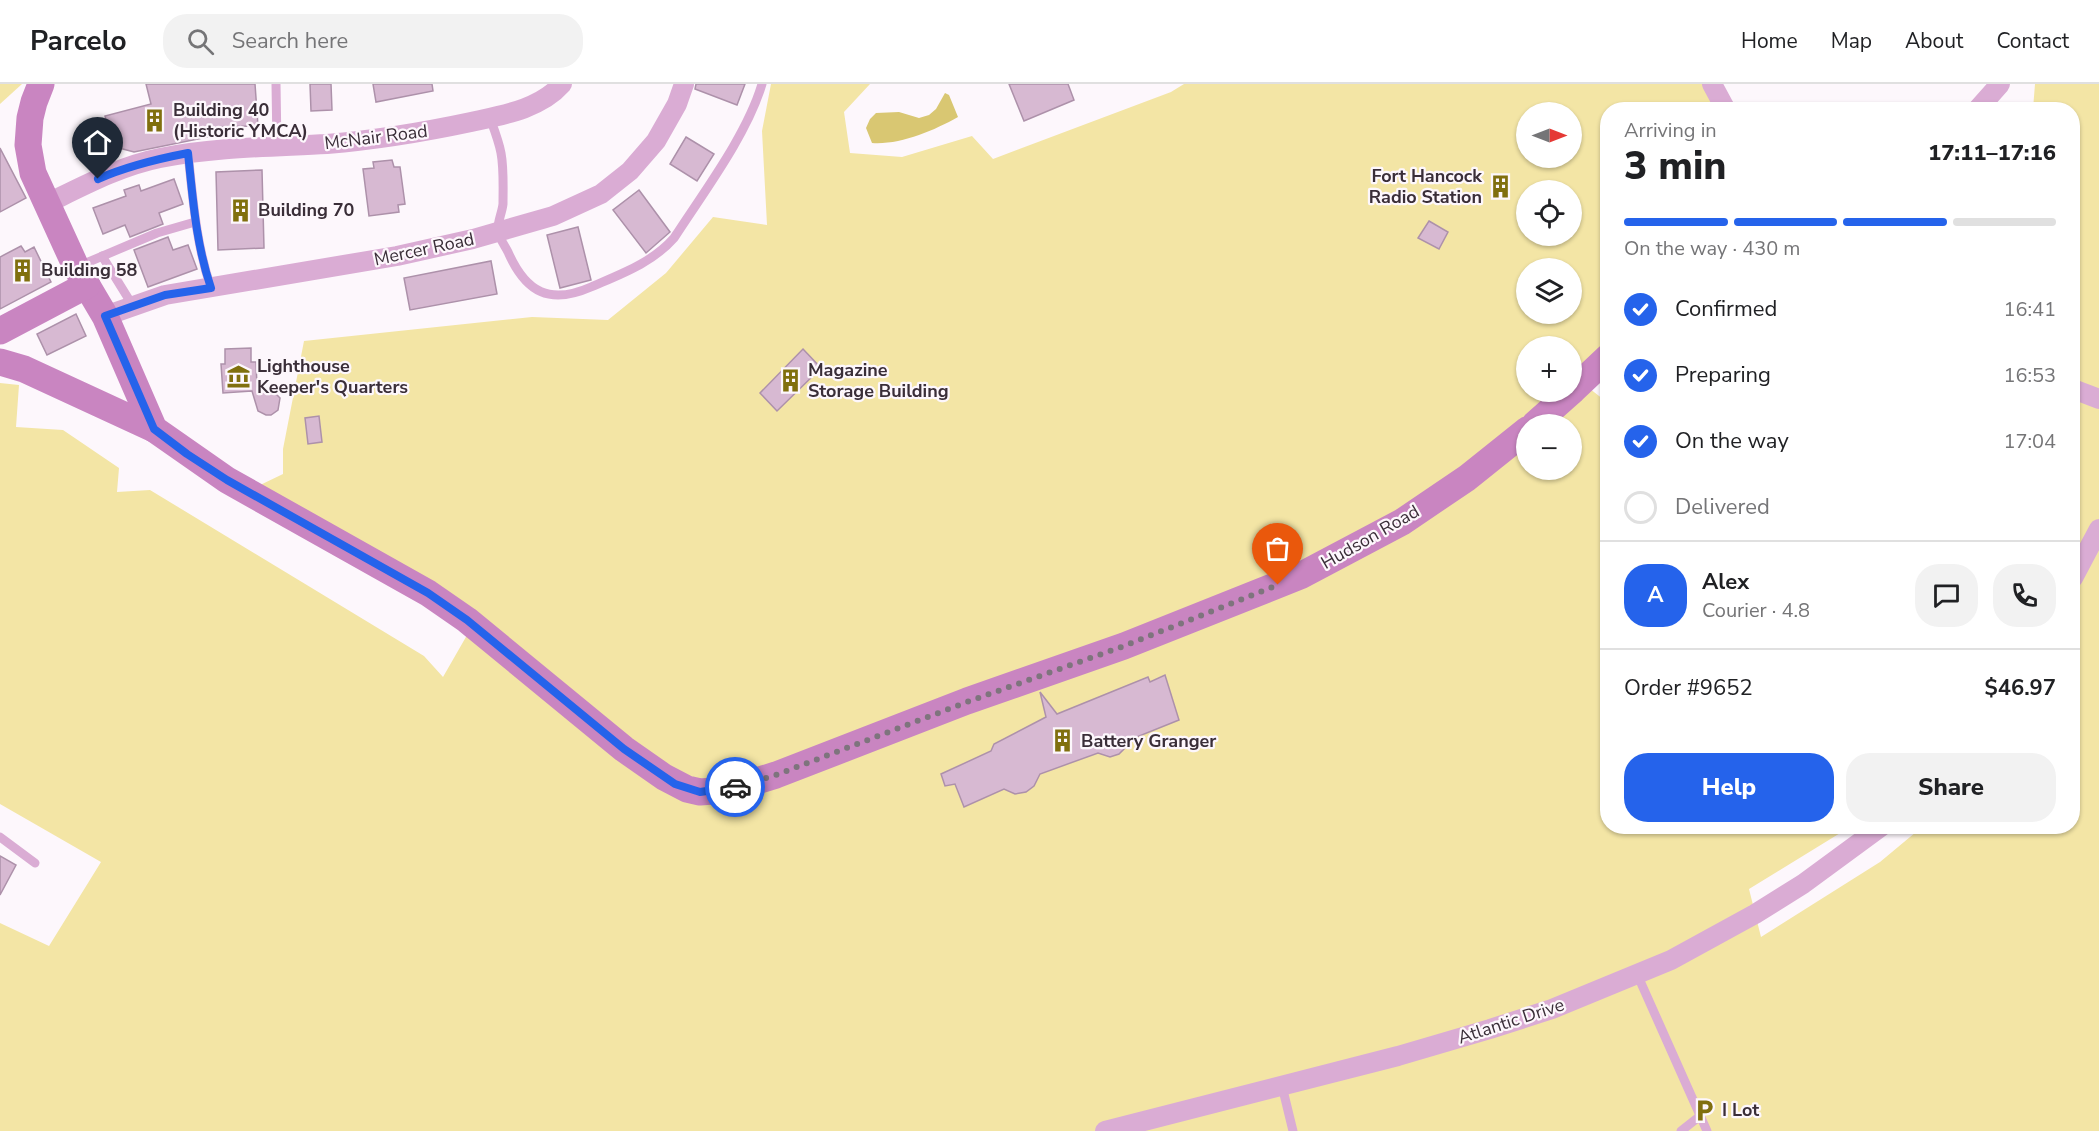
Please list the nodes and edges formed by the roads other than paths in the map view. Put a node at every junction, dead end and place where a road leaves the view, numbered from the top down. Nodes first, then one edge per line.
1 (41, 84) edge
2 (276, 84) edge
3 (562, 84) edge
4 (684, 84) edge
5 (762, 84) edge
6 (1712, 84) edge
7 (2000, 84) edge
8 (1722, 102) edge
9 (1984, 102) edge
10 (490, 118) junction
11 (277, 147) junction
12 (188, 153) junction
13 (46, 204) junction
14 (195, 222) junction
15 (498, 231) junction
16 (102, 256) junction
17 (81, 276) junction
18 (211, 288) junction
19 (133, 306) junction
20 (105, 316) junction
21 (0, 331) edge
22 (0, 362) edge
23 (1600, 365) edge
24 (1582, 382) edge
25 (2080, 392) edge
26 (2099, 399) edge
27 (1560, 402) edge
28 (1546, 414) edge
29 (154, 429) junction
30 (1516, 439) edge
31 (2099, 529) edge
32 (2080, 565) edge
33 (1871, 834) edge
34 (0, 837) edge
35 (35, 862) dead end
36 (1637, 974) junction
37 (1282, 1086) junction
38 (1700, 1116) junction
39 (1105, 1131) edge
40 (1293, 1131) edge
41 (1681, 1131) edge
42 (1707, 1131) edge

1 - 13 street
2 - 11 lane
3 - 10 street, McNair Road
4 - 15 street, Mercer Road
5 - 15 lane
6 - 8 street
7 - 9 street
10 - 11 street, McNair Road
10 - 15 lane
11 - 12 street, McNair Road
12 - 13 street, McNair Road
12 - 14 lane
13 - 17 street
14 - 16 lane
14 - 18 lane
15 - 18 street, Mercer Road
16 - 17 lane
16 - 19 lane
17 - 20 street
17 - 21 street
18 - 19 street, Mercer Road
19 - 20 street, Mercer Road
20 - 29 street
22 - 29 street, Hudson Road
23 - 24 street
25 - 26 street
27 - 28 street
29 - 30 street, Hudson Road
31 - 32 street
33 - 36 street, Atlantic Drive
34 - 35 lane
36 - 37 street, Atlantic Drive
36 - 38 lane
37 - 39 street, Atlantic Drive
37 - 40 lane
38 - 41 lane
38 - 42 lane

